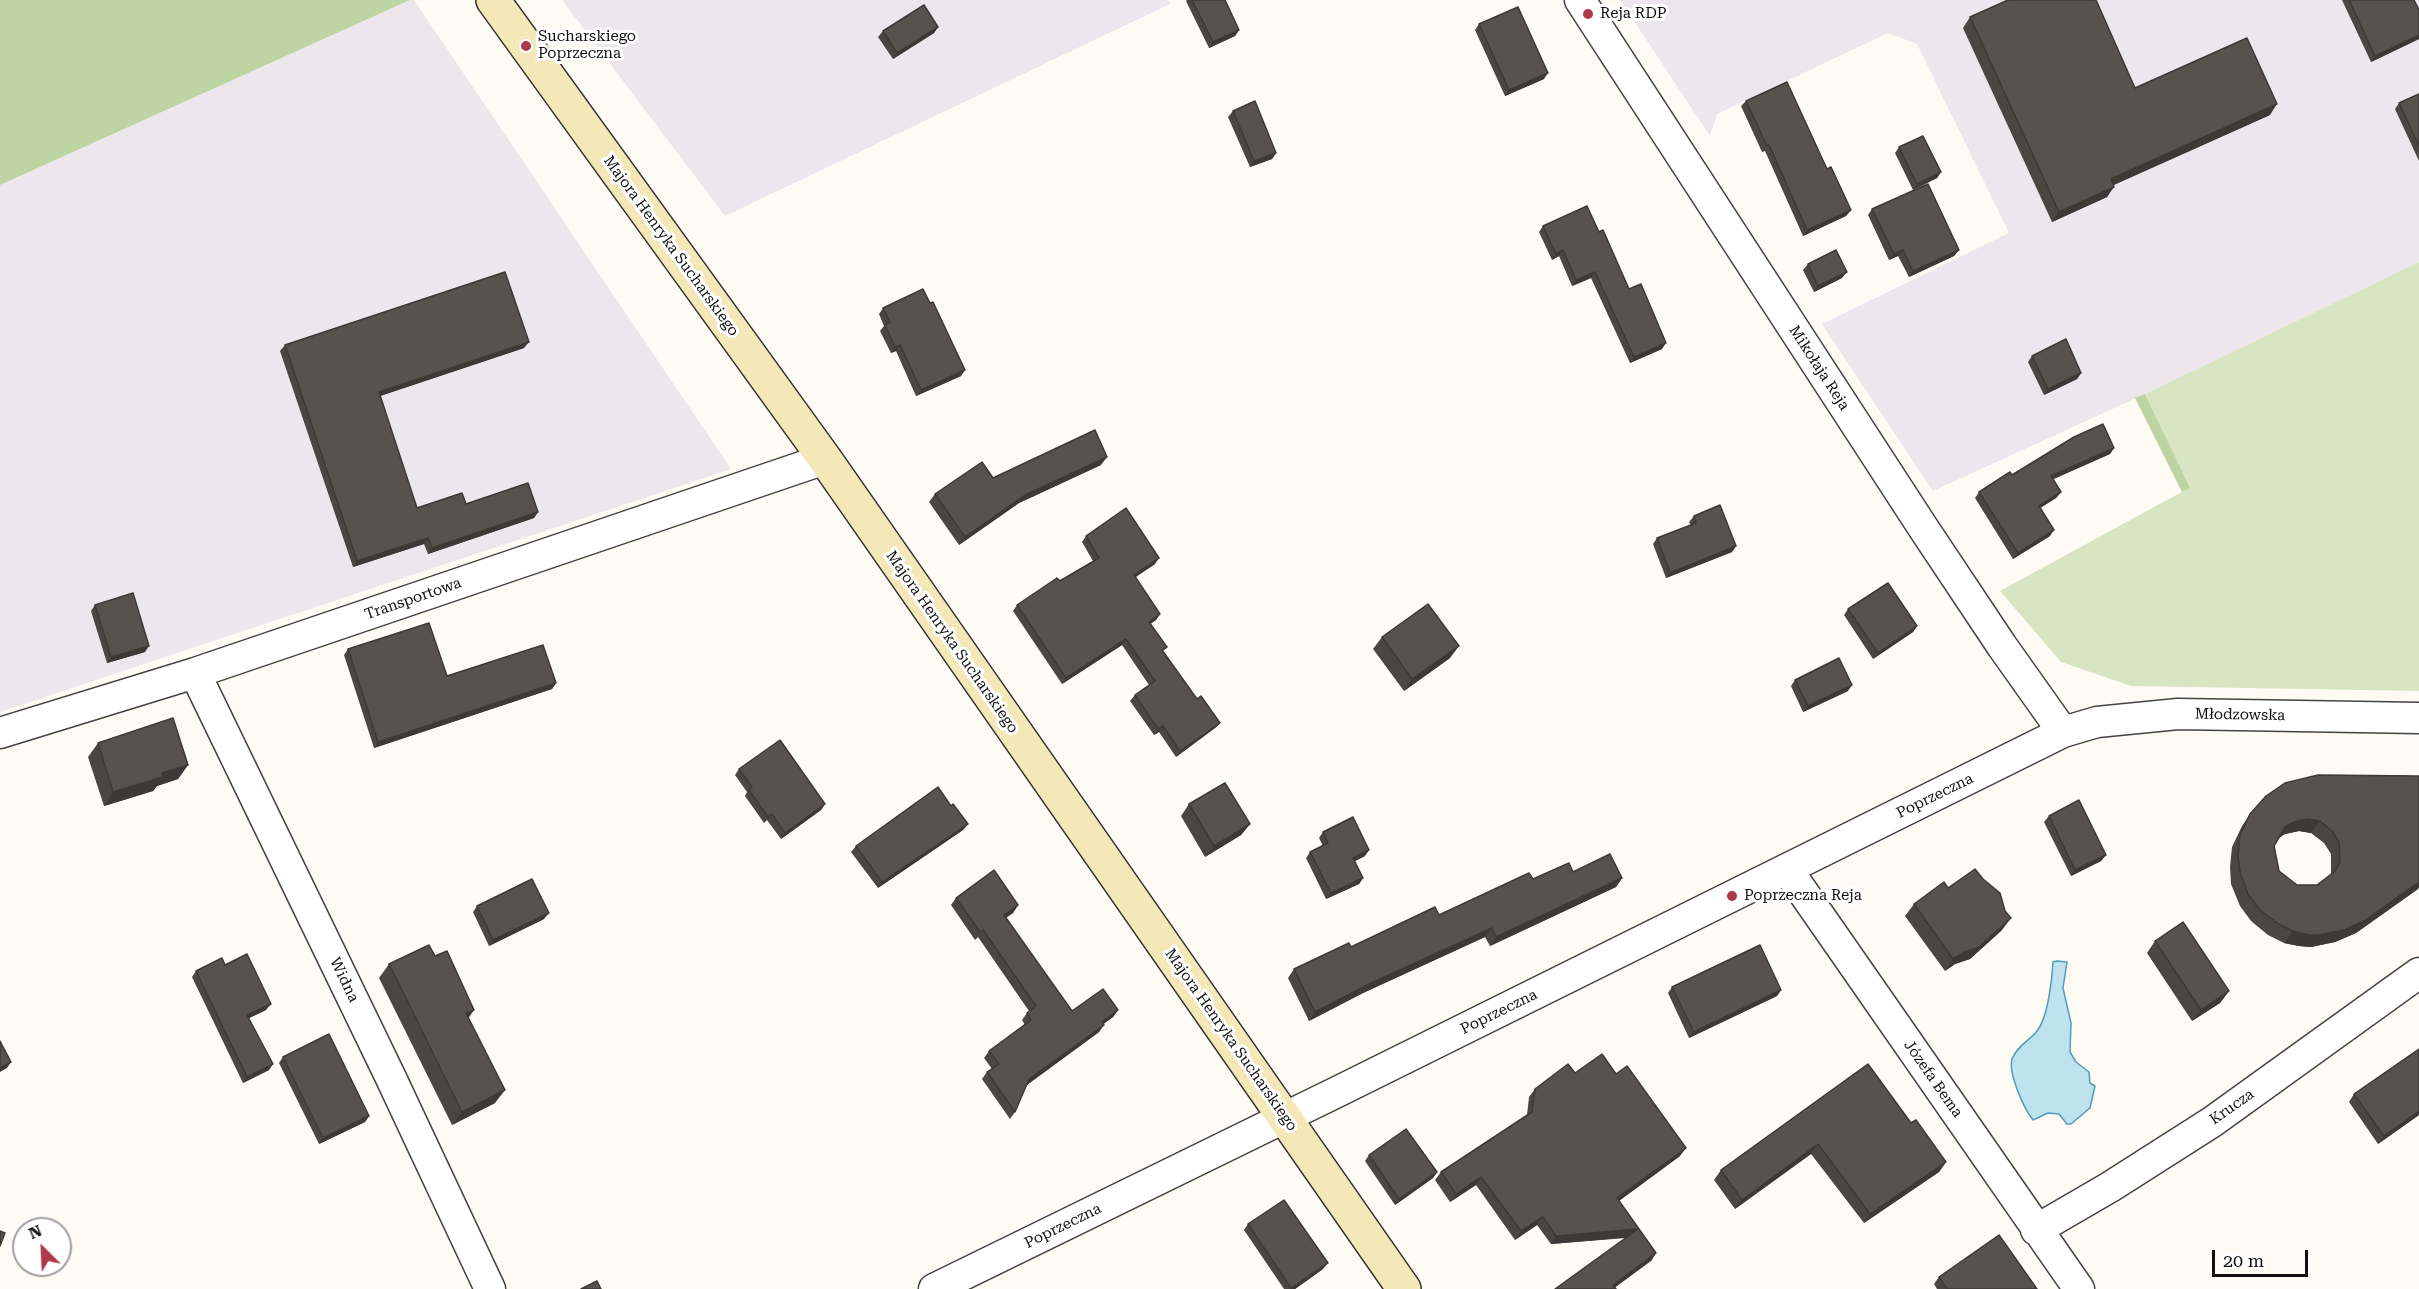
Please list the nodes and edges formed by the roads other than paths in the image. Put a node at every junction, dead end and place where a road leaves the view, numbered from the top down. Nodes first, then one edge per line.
1 (493, 0) edge
2 (1580, 0) edge
3 (825, 459) junction
4 (195, 673) junction
5 (2419, 718) edge
6 (2063, 732) junction
7 (0, 733) edge
8 (1787, 869) junction
9 (2419, 973) edge
10 (1285, 1117) junction
11 (2037, 1230) junction
12 (490, 1289) edge
13 (934, 1289) edge
14 (1404, 1289) edge
15 (2079, 1289) edge

1 - 3 street, Majora Henryka Sucharskiego
2 - 6 street, Mikołaja Reja
3 - 4 street, Transportowa
3 - 10 street, Majora Henryka Sucharskiego
4 - 7 street, Transportowa
4 - 12 street, Widna
5 - 6 street, Młodzowska
6 - 8 street, Poprzeczna
8 - 10 street, Poprzeczna
8 - 11 street, Józefa Bema
9 - 11 street, Krucza
10 - 13 street, Poprzeczna
10 - 14 street, Majora Henryka Sucharskiego
11 - 15 street, Józefa Bema

